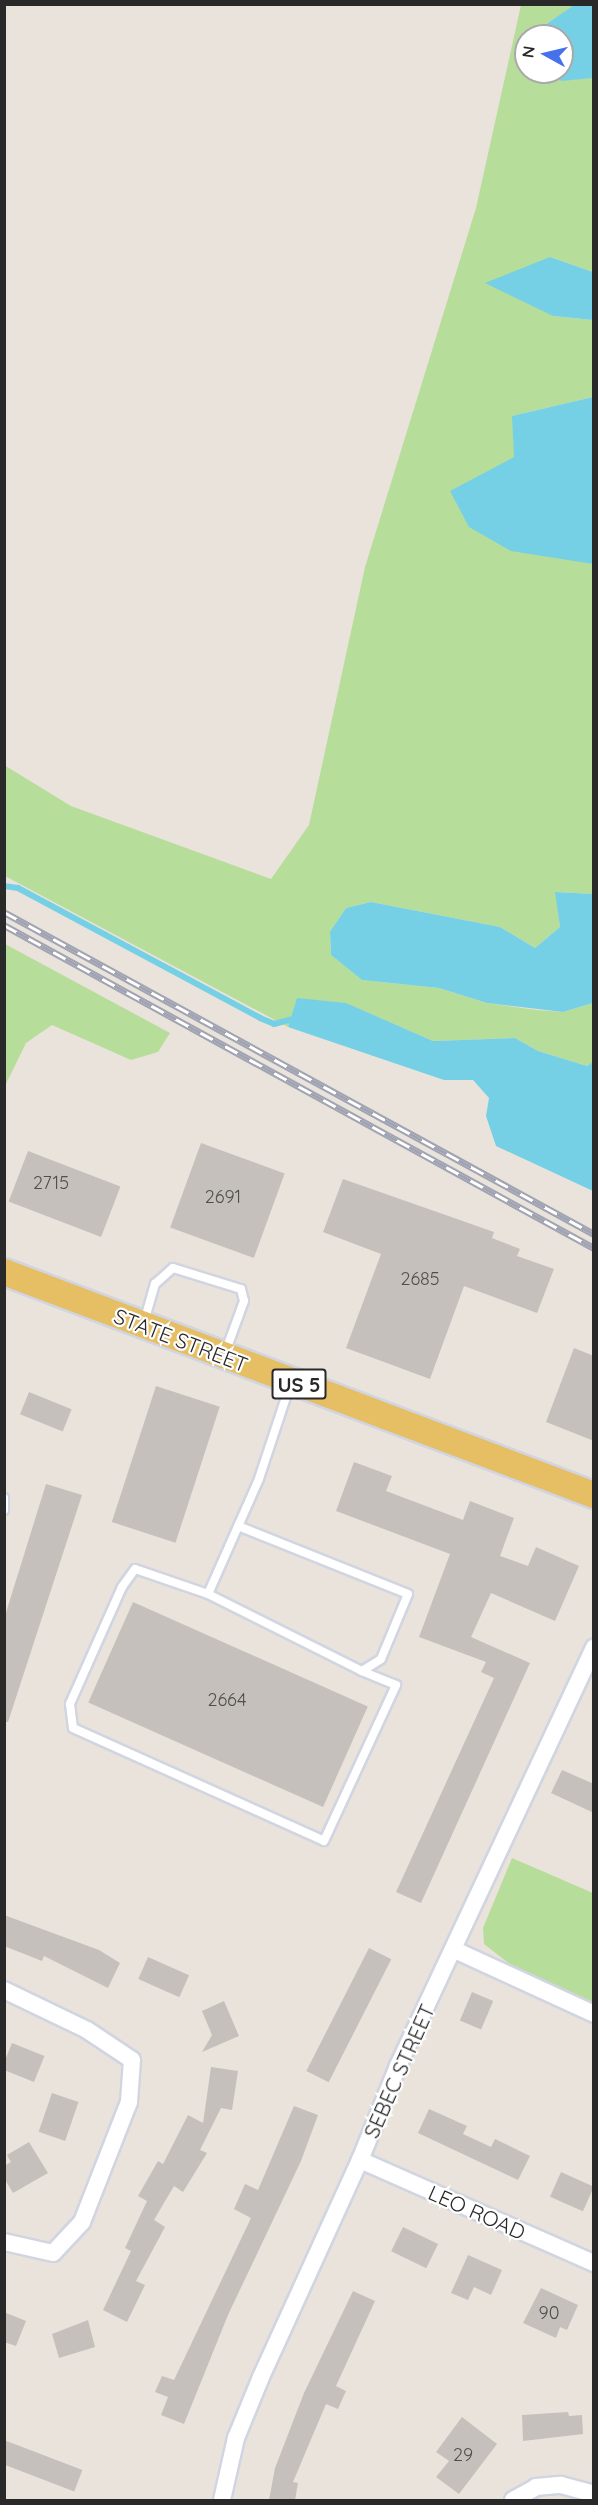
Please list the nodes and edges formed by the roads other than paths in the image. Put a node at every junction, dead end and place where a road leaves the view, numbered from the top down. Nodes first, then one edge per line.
1 (4, 1272) edge
2 (143, 1325) junction
3 (224, 1357) junction
4 (291, 1382) junction
5 (594, 1495) edge
6 (4, 1498) edge
7 (4, 1510) edge
8 (238, 1526) junction
9 (208, 1594) junction
10 (594, 1648) edge
11 (362, 1671) junction
12 (455, 1950) junction
13 (4, 1990) edge
14 (594, 2014) edge
15 (360, 2160) junction
16 (4, 2242) edge
17 (594, 2264) edge
18 (594, 2494) edge
19 (222, 2500) edge
20 (513, 2500) edge

1 - 2 main road, STATE STREET / US 5
2 - 3 main road, STATE STREET / US 5
2 - 3 lane
3 - 4 main road, STATE STREET / US 5
4 - 5 main road, STATE STREET / US 5
4 - 8 lane
6 - 7 lane
8 - 9 lane
8 - 11 lane
9 - 11 lane
9 - 11 lane
10 - 12 street, SEBEC STREET
12 - 14 street
12 - 15 street, SEBEC STREET
13 - 16 street
15 - 17 street, LEO ROAD
15 - 19 street, SEBEC STREET
18 - 20 street

